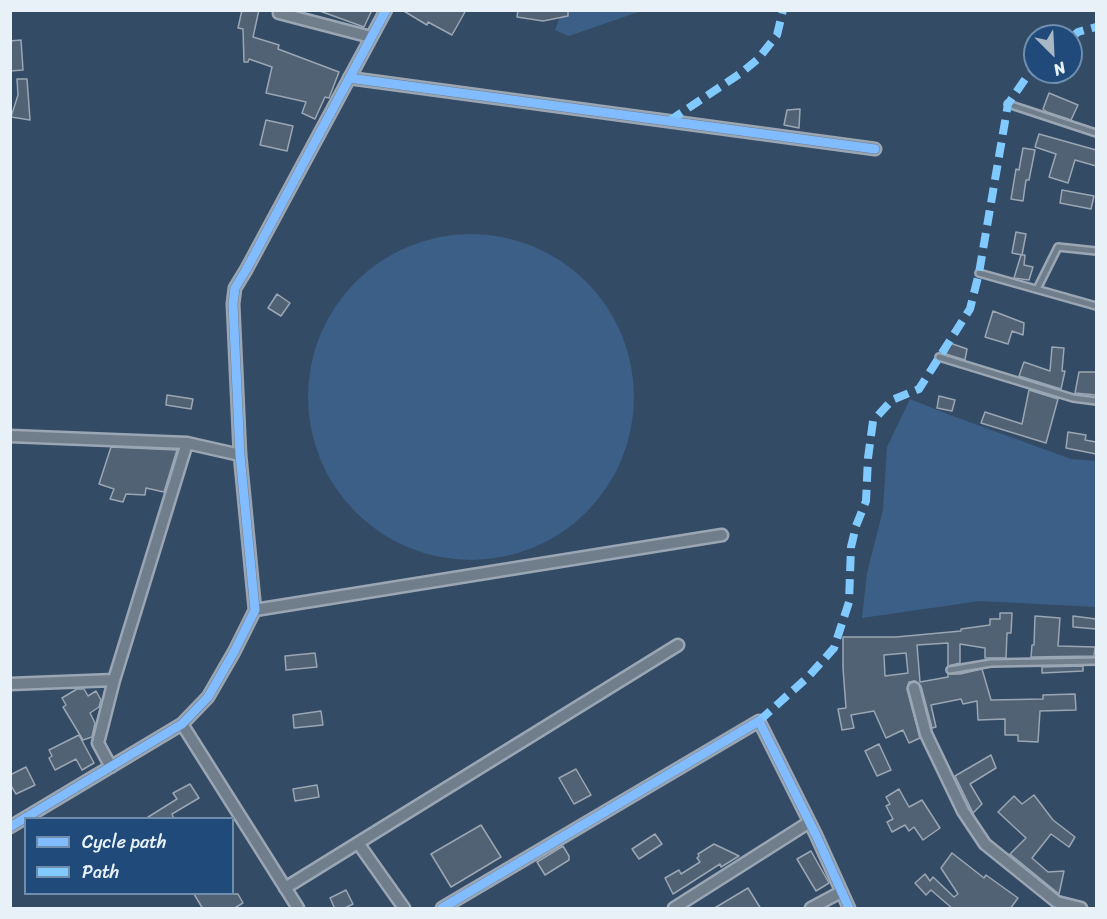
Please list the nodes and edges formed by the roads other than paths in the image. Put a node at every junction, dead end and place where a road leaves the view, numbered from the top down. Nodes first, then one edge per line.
1 (279, 10) edge
2 (386, 10) edge
3 (371, 37) junction
4 (349, 78) junction
5 (1008, 104) dead end
6 (1096, 133) edge
7 (875, 149) dead end
8 (1096, 251) edge
9 (979, 273) dead end
10 (1037, 290) junction
11 (1096, 306) edge
12 (939, 357) dead end
13 (1096, 401) edge
14 (10, 435) edge
15 (187, 443) junction
16 (240, 455) junction
17 (722, 535) dead end
18 (255, 610) junction
19 (678, 645) dead end
20 (1096, 662) edge
21 (950, 670) dead end
22 (114, 680) junction
23 (10, 684) edge
24 (914, 688) dead end
25 (182, 724) junction
26 (111, 767) junction
27 (27, 817) edge
28 (24, 819) edge
29 (808, 823) junction
30 (10, 827) edge
31 (357, 843) junction
32 (285, 888) junction
33 (841, 892) junction
34 (298, 909) edge
35 (404, 909) edge
36 (442, 909) edge
37 (674, 909) edge
38 (811, 909) edge
39 (849, 909) edge
40 (1081, 909) edge

1 - 3 street
2 - 3 street
3 - 4 street
4 - 7 street
4 - 16 street
5 - 6 lane
8 - 10 lane
9 - 10 lane
10 - 11 lane
12 - 13 lane
14 - 15 street
15 - 16 street
15 - 22 street
16 - 18 street
17 - 18 street
18 - 25 street
19 - 31 street
20 - 21 lane
22 - 23 street
22 - 26 street
24 - 40 street
25 - 26 street
25 - 32 street
26 - 27 street
28 - 30 street
29 - 33 street
29 - 36 street
29 - 37 street
31 - 32 street
31 - 35 street
32 - 34 street
33 - 38 street
33 - 39 street

